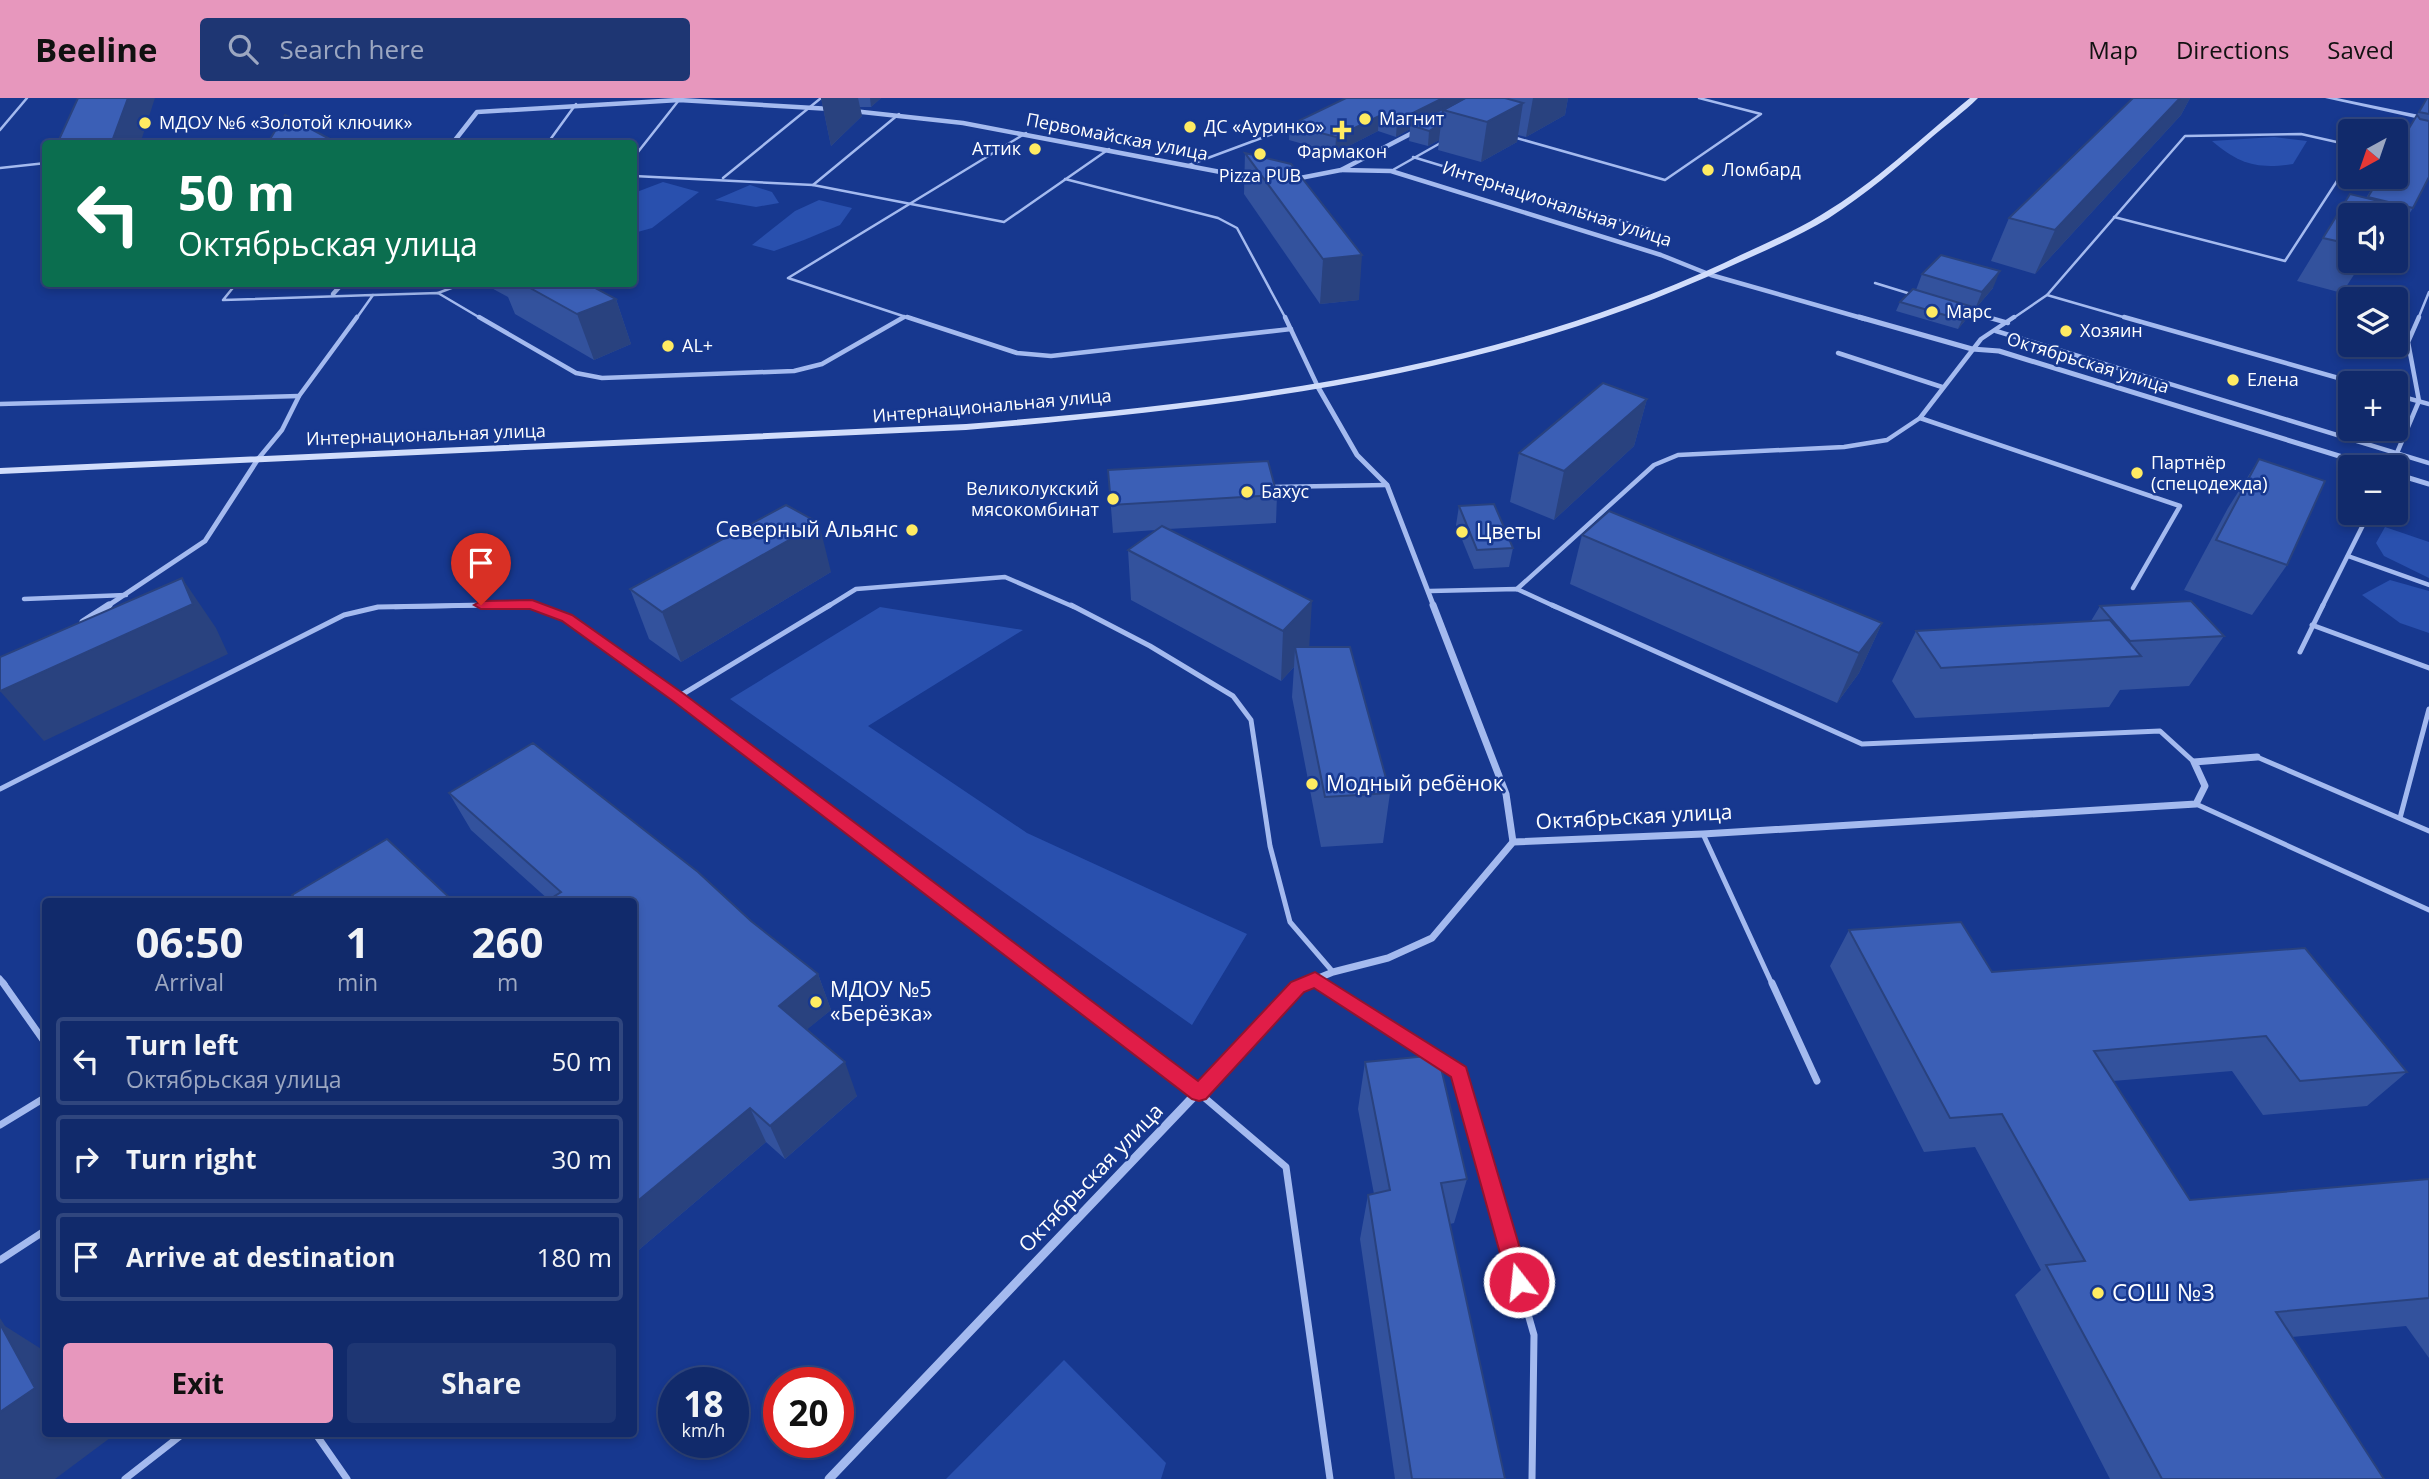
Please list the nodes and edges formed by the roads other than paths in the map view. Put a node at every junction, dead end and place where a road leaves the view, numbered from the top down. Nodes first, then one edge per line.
1 (27, 98) edge
2 (821, 98) edge
3 (1699, 98) edge
4 (1974, 98) edge
5 (2328, 98) edge
6 (711, 99) edge
7 (679, 100) junction
8 (576, 104) junction
9 (807, 107) junction
10 (833, 109) dead end
11 (846, 110) dead end
12 (899, 114) junction
13 (2429, 119) edge
14 (1296, 125) edge
15 (1423, 128) edge
16 (0, 130) edge
17 (1026, 133) junction
18 (1511, 137) dead end
19 (1449, 138) edge
20 (455, 140) edge
21 (550, 140) edge
22 (2338, 142) edge
23 (1109, 149) junction
24 (637, 152) edge
25 (1413, 158) junction
26 (42, 163) edge
27 (1189, 165) junction
28 (0, 168) edge
29 (1341, 170) junction
30 (1391, 170) junction
31 (637, 176) edge
32 (723, 178) junction
33 (1263, 178) edge
34 (1284, 178) edge
35 (1065, 180) junction
36 (2338, 180) edge
37 (813, 185) junction
38 (908, 202) junction
39 (2115, 217) junction
40 (1649, 229) dead end
41 (1710, 275) junction
42 (1875, 283) dead end
43 (234, 287) edge
44 (339, 287) edge
45 (454, 287) edge
46 (2429, 292) edge
47 (438, 293) junction
48 (333, 294) junction
49 (373, 295) junction
50 (1915, 295) edge
51 (2047, 295) junction
52 (1955, 307) edge
53 (904, 317) junction
54 (2008, 323) junction
55 (1291, 329) junction
56 (1996, 331) junction
57 (1972, 349) junction
58 (1838, 353) dead end
59 (2338, 378) edge
60 (1318, 387) junction
61 (1942, 387) junction
62 (299, 396) junction
63 (2408, 398) edge
64 (2419, 401) junction
65 (0, 404) edge
66 (2429, 404) edge
67 (1920, 418) junction
68 (2395, 453) junction
69 (2338, 456) edge
70 (258, 460) junction
71 (2429, 463) edge
72 (0, 471) edge
73 (2408, 478) edge
74 (2429, 484) edge
75 (1387, 485) junction
76 (1272, 488) edge
77 (2363, 525) edge
78 (2348, 556) junction
79 (2429, 584) edge
80 (2133, 588) dead end
81 (1517, 589) junction
82 (1430, 591) junction
83 (126, 595) junction
84 (24, 599) dead end
85 (2312, 625) junction
86 (72, 628) edge
87 (2300, 652) dead end
88 (2429, 668) edge
89 (678, 697) junction
90 (2429, 709) edge
91 (2258, 757) joint
92 (2194, 762) junction
93 (0, 789) edge
94 (2196, 804) junction
95 (2400, 818) junction
96 (2429, 831) edge
97 (1703, 834) junction
98 (1513, 842) junction
99 (2429, 910) edge
100 (1333, 972) junction
101 (0, 978) edge
102 (1315, 980) junction
103 (42, 1038) edge
104 (1817, 1081) dead end
105 (1199, 1093) junction
106 (42, 1099) edge
107 (0, 1125) edge
108 (42, 1233) edge
109 (0, 1260) edge
110 (179, 1437) edge
111 (318, 1437) edge
112 (125, 1479) edge
113 (347, 1479) edge
114 (829, 1479) edge
115 (1330, 1479) edge
116 (1532, 1479) edge

1 - 16 lane
2 - 9 lane
3 - 18 lane
4 - 41 main road, Интернациональная улица
5 - 13 street
6 - 7 street
6 - 9 street
7 - 8 street
7 - 24 lane
8 - 20 street
8 - 21 lane
9 - 10 street
9 - 32 lane
11 - 12 street, Первомайская улица
12 - 17 street, Первомайская улица
12 - 37 lane
14 - 27 lane
15 - 29 street
17 - 23 street, Первомайская улица
17 - 38 lane
19 - 25 lane
22 - 39 lane
23 - 27 street, Первомайская улица
23 - 35 lane
25 - 30 lane
25 - 40 lane
26 - 28 lane
27 - 33 street, Первомайская улица
29 - 30 street, Интернациональная улица
29 - 34 street
30 - 41 street, Интернациональная улица
31 - 32 lane
32 - 37 lane
35 - 38 lane
35 - 55 lane
36 - 39 lane
37 - 38 lane
38 - 53 lane
39 - 51 lane
41 - 57 street, Октябрьская улица
41 - 60 main road, Интернациональная улица
42 - 50 lane
43 - 48 lane
44 - 48 street
45 - 47 lane
46 - 64 lane
47 - 49 lane
47 - 53 lane
48 - 49 lane
49 - 62 lane, Интернациональная улица
51 - 54 lane
51 - 59 lane
52 - 54 lane
53 - 55 lane
54 - 56 lane
55 - 60 lane
56 - 57 lane
56 - 68 lane
57 - 61 lane
57 - 69 street, Октябрьская улица
58 - 61 lane
60 - 70 main road, Интернациональная улица
60 - 75 street
61 - 67 lane
62 - 65 lane
62 - 70 lane, Интернациональная улица
63 - 64 lane
64 - 66 lane
64 - 68 lane
67 - 80 lane
67 - 81 lane
68 - 71 lane
70 - 72 main road, Интернациональная улица
70 - 83 street
73 - 74 street
75 - 76 lane
75 - 82 street
77 - 78 lane
78 - 79 lane
78 - 85 lane
81 - 82 lane
81 - 92 lane
82 - 98 street
83 - 84 lane
83 - 86 street
85 - 87 lane
85 - 88 lane
89 - 93 lane
89 - 100 lane
89 - 105 lane
90 - 95 lane
91 - 92 street
91 - 95 lane
92 - 94 street
94 - 97 street, Октябрьская улица
94 - 99 lane
95 - 96 lane
97 - 98 street, Октябрьская улица
97 - 104 lane
98 - 100 street, Октябрьская улица
100 - 102 street, Октябрьская улица
101 - 103 lane
102 - 105 street, Октябрьская улица
102 - 116 lane
105 - 114 street, Октябрьская улица
105 - 115 lane
106 - 107 lane
108 - 109 lane
110 - 112 lane
111 - 113 lane

